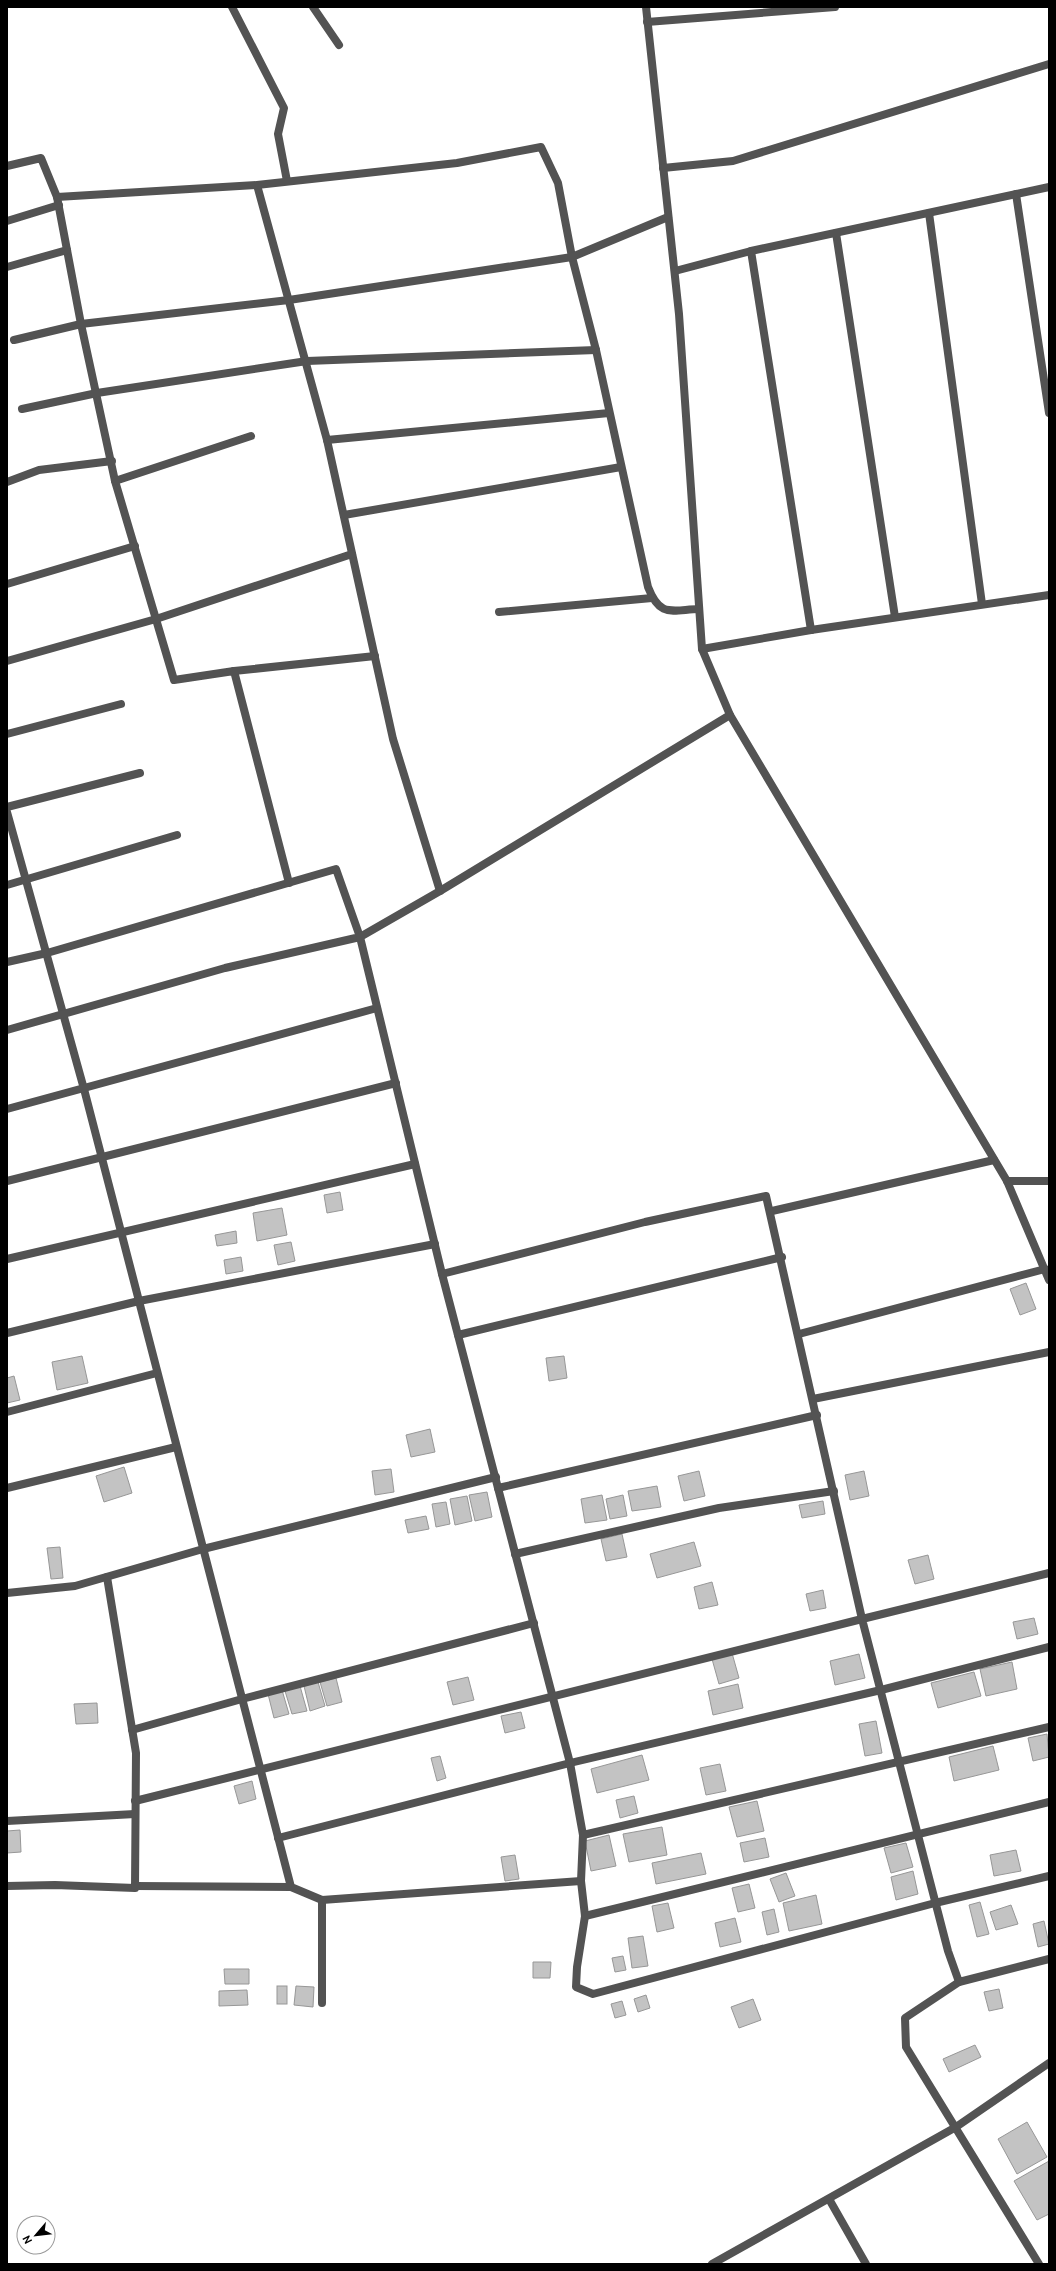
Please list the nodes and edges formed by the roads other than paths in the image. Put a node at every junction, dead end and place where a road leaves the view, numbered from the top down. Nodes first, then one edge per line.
1 (232, 7) edge
2 (313, 7) edge
3 (646, 7) edge
4 (834, 7) edge
5 (647, 22) junction
6 (339, 45) dead end
7 (1049, 64) edge
8 (7, 166) edge
9 (663, 168) junction
10 (287, 181) junction
11 (257, 185) junction
12 (1049, 187) edge
13 (1016, 194) junction
14 (58, 201) junction
15 (929, 213) junction
16 (668, 217) junction
17 (7, 221) edge
18 (836, 233) junction
19 (67, 250) junction
20 (751, 251) junction
21 (572, 257) junction
22 (7, 267) edge
23 (675, 272) junction
24 (289, 300) junction
25 (81, 324) junction
26 (14, 340) dead end
27 (596, 350) junction
28 (307, 361) junction
29 (97, 393) junction
30 (22, 409) dead end
31 (609, 413) junction
32 (1049, 413) edge
33 (251, 436) dead end
34 (327, 440) junction
35 (112, 461) junction
36 (621, 467) junction
37 (115, 481) junction
38 (7, 482) edge
39 (344, 515) junction
40 (135, 546) junction
41 (352, 554) junction
42 (7, 584) edge
43 (1049, 594) edge
44 (652, 598) junction
45 (982, 604) junction
46 (699, 609) junction
47 (499, 612) dead end
48 (895, 618) junction
49 (156, 619) junction
50 (811, 630) junction
51 (702, 649) junction
52 (375, 656) junction
53 (7, 660) edge
54 (234, 672) junction
55 (121, 704) dead end
56 (730, 715) junction
57 (7, 734) edge
58 (140, 773) dead end
59 (7, 807) edge
60 (7, 812) edge
61 (177, 835) dead end
62 (26, 880) junction
63 (289, 883) junction
64 (7, 885) edge
65 (440, 891) junction
66 (360, 937) junction
67 (47, 953) junction
68 (7, 962) edge
69 (377, 1008) junction
70 (63, 1014) junction
71 (7, 1030) edge
72 (396, 1083) junction
73 (84, 1089) junction
74 (7, 1109) edge
75 (102, 1156) junction
76 (994, 1160) junction
77 (415, 1164) junction
78 (7, 1181) edge
79 (1007, 1181) junction
80 (1049, 1181) edge
81 (772, 1211) junction
82 (121, 1232) junction
83 (435, 1244) junction
84 (782, 1257) junction
85 (7, 1259) edge
86 (1045, 1269) junction
87 (442, 1274) junction
88 (1049, 1280) edge
89 (139, 1301) junction
90 (7, 1333) edge
91 (799, 1334) junction
92 (458, 1335) junction
93 (1049, 1352) edge
94 (157, 1373) junction
95 (813, 1399) junction
96 (7, 1412) edge
97 (817, 1415) junction
98 (176, 1447) junction
99 (496, 1477) junction
100 (7, 1488) edge
101 (498, 1488) junction
102 (834, 1491) junction
103 (203, 1549) junction
104 (515, 1554) junction
105 (1049, 1573) edge
106 (107, 1577) junction
107 (7, 1593) edge
108 (862, 1619) junction
109 (534, 1623) junction
110 (1049, 1647) edge
111 (881, 1690) junction
112 (554, 1698) junction
113 (242, 1699) junction
114 (1049, 1727) edge
115 (132, 1730) junction
116 (570, 1763) junction
117 (900, 1763) junction
118 (261, 1771) junction
119 (135, 1801) junction
120 (1049, 1802) edge
121 (135, 1814) junction
122 (7, 1821) edge
123 (583, 1835) junction
124 (918, 1835) junction
125 (278, 1838) junction
126 (1049, 1876) edge
127 (581, 1881) junction
128 (7, 1886) edge
129 (135, 1886) junction
130 (291, 1887) junction
131 (322, 1900) junction
132 (935, 1903) junction
133 (584, 1916) junction
134 (1049, 1959) edge
135 (959, 1982) junction
136 (322, 2003) dead end
137 (1049, 2063) edge
138 (956, 2127) junction
139 (829, 2199) junction
140 (716, 2263) edge
141 (866, 2264) edge
142 (1039, 2264) edge

1 - 10 street
2 - 6 street
3 - 5 street
4 - 5 street
5 - 9 street
7 - 9 street
8 - 14 street
9 - 16 street
10 - 11 street
10 - 21 street
11 - 14 street
11 - 24 street
12 - 13 street
13 - 15 street
13 - 32 street
14 - 17 street
14 - 19 street
15 - 18 street
15 - 45 street
16 - 21 street
16 - 23 street
18 - 20 street
18 - 48 street
19 - 22 street
19 - 25 street
20 - 23 street
20 - 50 street
21 - 24 street
21 - 27 street
23 - 46 street
24 - 25 street
24 - 28 street
25 - 26 street
25 - 29 street
27 - 28 street
27 - 31 street
28 - 29 street
28 - 34 street
29 - 30 street
29 - 35 street
31 - 34 street
31 - 36 street
33 - 37 street
34 - 39 street
35 - 37 street
35 - 38 street
36 - 39 street
36 - 44 street
37 - 40 street
39 - 41 street
40 - 42 street
40 - 49 street
41 - 49 street
41 - 52 street
43 - 45 street
44 - 46 street
44 - 47 street
45 - 48 street
46 - 51 street
48 - 50 street
49 - 53 street
49 - 54 street
50 - 51 street
51 - 56 street
52 - 54 street
52 - 65 street
54 - 63 street
55 - 57 street
56 - 65 street
56 - 76 street
58 - 59 street
60 - 62 street
61 - 62 street
62 - 64 street
62 - 67 street
63 - 66 street
63 - 67 street
65 - 66 street
66 - 69 street
66 - 70 street
67 - 68 street
67 - 70 street
69 - 72 street
69 - 73 street
70 - 71 street
70 - 73 street
72 - 75 street
72 - 77 street
73 - 74 street
73 - 75 street
75 - 78 street
75 - 82 street
76 - 79 street
76 - 81 street
77 - 82 street
77 - 83 street
79 - 80 street
79 - 86 street
81 - 84 street
81 - 87 street
82 - 85 street
82 - 89 street
83 - 87 street
83 - 89 street
84 - 91 street
84 - 92 street
86 - 88 street
86 - 91 street
87 - 92 street
89 - 90 street
89 - 94 street
91 - 95 street
92 - 99 street
93 - 95 street
94 - 96 street
94 - 98 street
95 - 97 street
97 - 101 street
97 - 102 street
98 - 100 street
98 - 103 street
99 - 101 street
99 - 103 street
101 - 104 street
102 - 104 street
102 - 108 street
103 - 106 street
103 - 113 street
104 - 109 street
105 - 108 street
106 - 107 street
106 - 115 street
108 - 111 street
108 - 112 street
109 - 112 street
109 - 113 street
110 - 111 street
111 - 116 street
111 - 117 street
112 - 116 street
112 - 118 street
113 - 115 street
113 - 118 street
114 - 117 street
115 - 119 street
116 - 123 street
116 - 125 street
117 - 123 street
117 - 124 street
118 - 119 street
118 - 125 street
119 - 121 street
120 - 124 street
121 - 122 street
121 - 129 street
123 - 127 street
124 - 132 street
124 - 133 street
125 - 130 street
126 - 132 street
127 - 131 street
127 - 133 street
128 - 129 street
129 - 130 street
130 - 131 street
131 - 136 street
132 - 133 street
132 - 135 street
134 - 135 street
135 - 138 street
137 - 138 street
138 - 139 street
138 - 142 street
139 - 140 street
139 - 141 street

